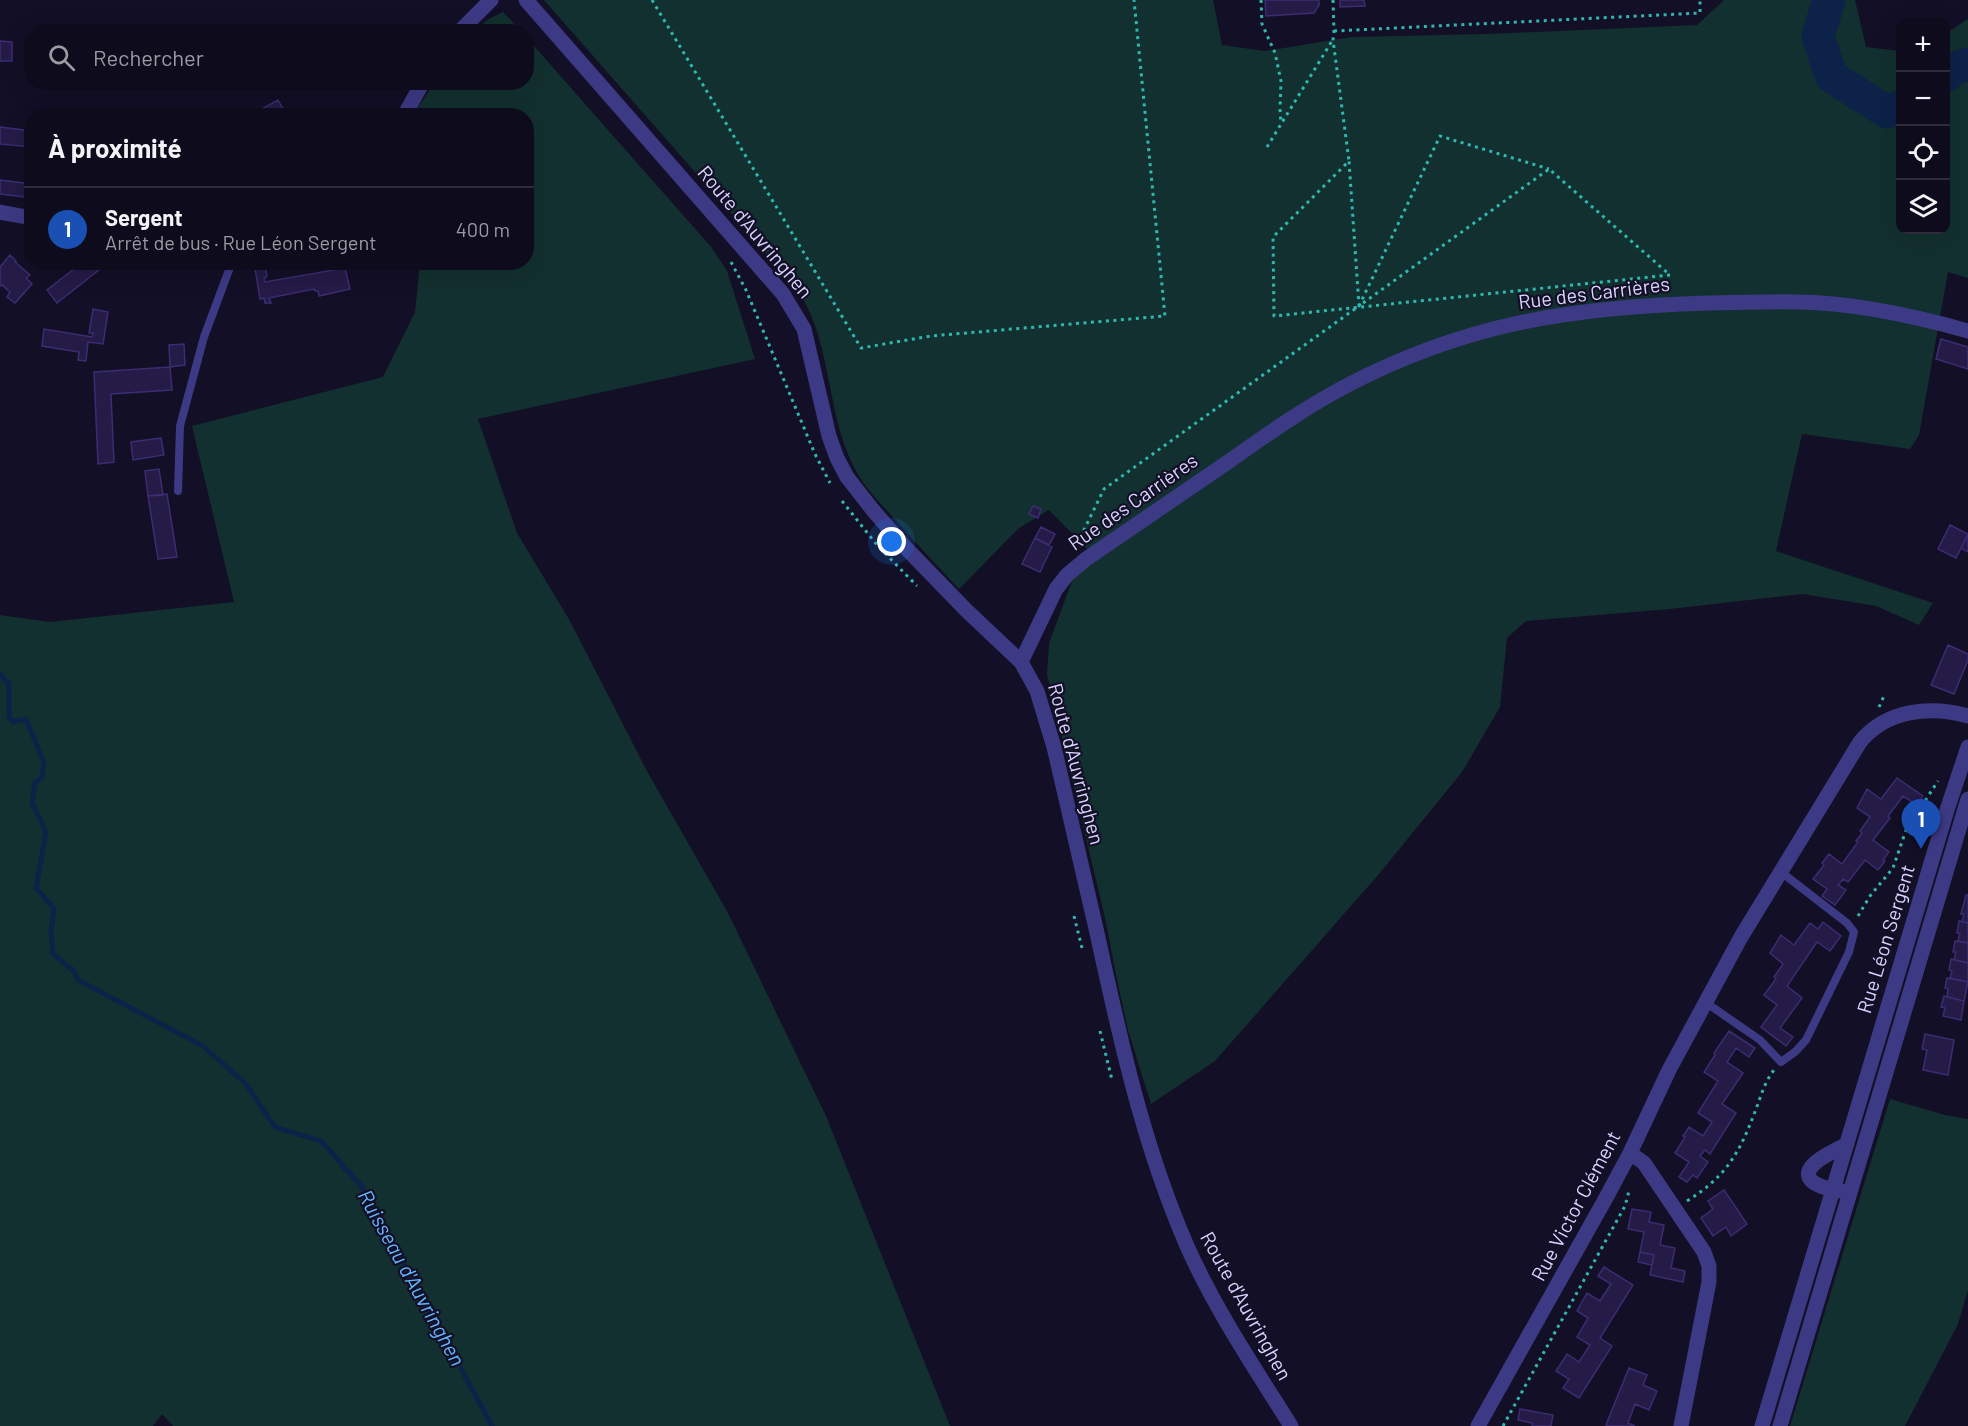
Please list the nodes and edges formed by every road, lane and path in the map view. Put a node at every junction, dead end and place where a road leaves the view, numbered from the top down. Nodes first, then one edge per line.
1 (491, 0) edge
2 (526, 0) edge
3 (652, 0) edge
4 (1134, 0) edge
5 (1261, 0) edge
6 (1333, 0) edge
7 (1700, 0) edge
8 (467, 24) edge
9 (1335, 31) junction
10 (1333, 40) junction
11 (419, 90) edge
12 (408, 108) edge
13 (1281, 124) junction
14 (1267, 147) dead end
15 (1349, 161) junction
16 (1549, 169) junction
17 (0, 212) edge
18 (24, 216) edge
19 (728, 257) dead end
20 (229, 270) edge
21 (1359, 306) junction
22 (1968, 331) edge
23 (834, 490) dead end
24 (178, 491) dead end
25 (840, 497) dead end
26 (1073, 552) dead end
27 (921, 589) dead end
28 (1021, 662) junction
29 (1968, 716) edge
30 (1968, 747) edge
31 (1940, 777) dead end
32 (1968, 799) edge
33 (1780, 872) junction
34 (1074, 915) dead end
35 (1852, 928) junction
36 (1082, 949) dead end
37 (1705, 1002) junction
38 (1100, 1028) dead end
39 (1781, 1062) junction
40 (1114, 1087) dead end
41 (1847, 1144) junction
42 (1630, 1154) junction
43 (1630, 1181) dead end
44 (1833, 1190) junction
45 (1850, 1192) junction
46 (1675, 1209) junction
47 (1291, 1426) edge
48 (1478, 1426) edge
49 (1503, 1426) edge
50 (1681, 1426) edge
51 (1762, 1426) edge
52 (1780, 1426) edge

1 - 8 street
2 - 28 street, Route d'Auvringhen
3 - 4 path
5 - 13 path
6 - 9 path
7 - 9 path
9 - 10 path
10 - 13 path
10 - 15 path
11 - 12 street
13 - 14 path
15 - 21 path
15 - 21 path
16 - 21 path
16 - 21 path
16 - 21 path
17 - 18 street
19 - 23 path
20 - 24 lane
21 - 26 path
22 - 28 street, Rue des Carrières
25 - 27 path
28 - 47 street, Route d'Auvringhen
29 - 33 street, Rue Victor Clément
30 - 41 street, Rue Léon Sergent
31 - 35 path
32 - 45 street, Rue Léon Sergent
33 - 35 lane
33 - 37 street, Rue Victor Clément
34 - 36 path
35 - 39 lane
37 - 39 lane
37 - 42 street, Rue Victor Clément
38 - 40 path
39 - 46 path
41 - 44 street, Rue Léon Sergent
41 - 44 street
42 - 46 street
42 - 48 street, Rue Victor Clément
43 - 49 path
44 - 45 street
44 - 51 street, Rue Léon Sergent
45 - 52 street, Rue Léon Sergent
46 - 50 street

